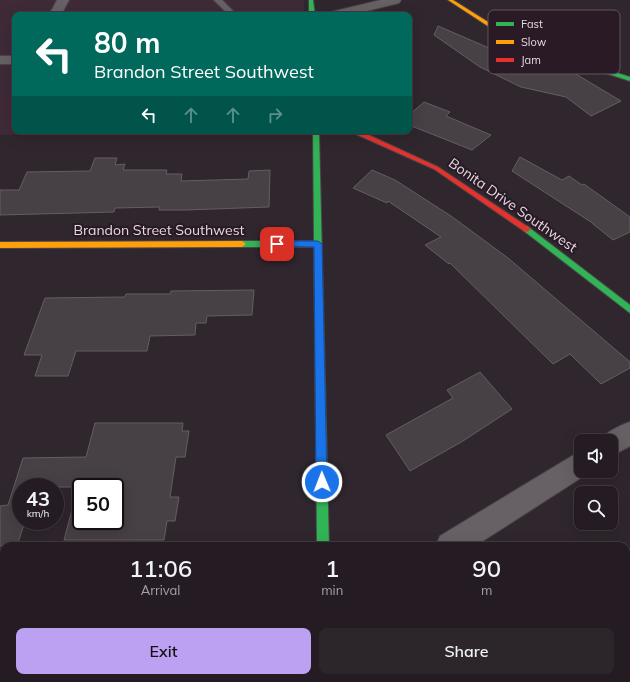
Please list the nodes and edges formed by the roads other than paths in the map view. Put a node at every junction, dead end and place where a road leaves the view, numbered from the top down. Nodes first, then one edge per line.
1 (63, 0) edge
2 (218, 0) edge
3 (311, 0) edge
4 (395, 0) edge
5 (450, 0) edge
6 (57, 12) edge
7 (230, 12) edge
8 (312, 12) edge
9 (346, 12) edge
10 (488, 24) edge
11 (0, 60) edge
12 (12, 60) edge
13 (614, 74) edge
14 (630, 79) edge
15 (316, 134) edge
16 (362, 134) edge
17 (318, 244) junction
18 (0, 245) edge
19 (630, 310) edge
20 (630, 433) edge
21 (618, 441) edge
22 (574, 468) edge
23 (323, 542) edge
24 (456, 542) edge

1 - 6 street
2 - 7 lane
3 - 8 street
4 - 9 street
5 - 10 street
11 - 12 street
13 - 14 street
15 - 17 street
16 - 19 street, Bonita Drive Southwest
17 - 18 street, Brandon Street Southwest
17 - 23 street
20 - 21 street
22 - 24 street

